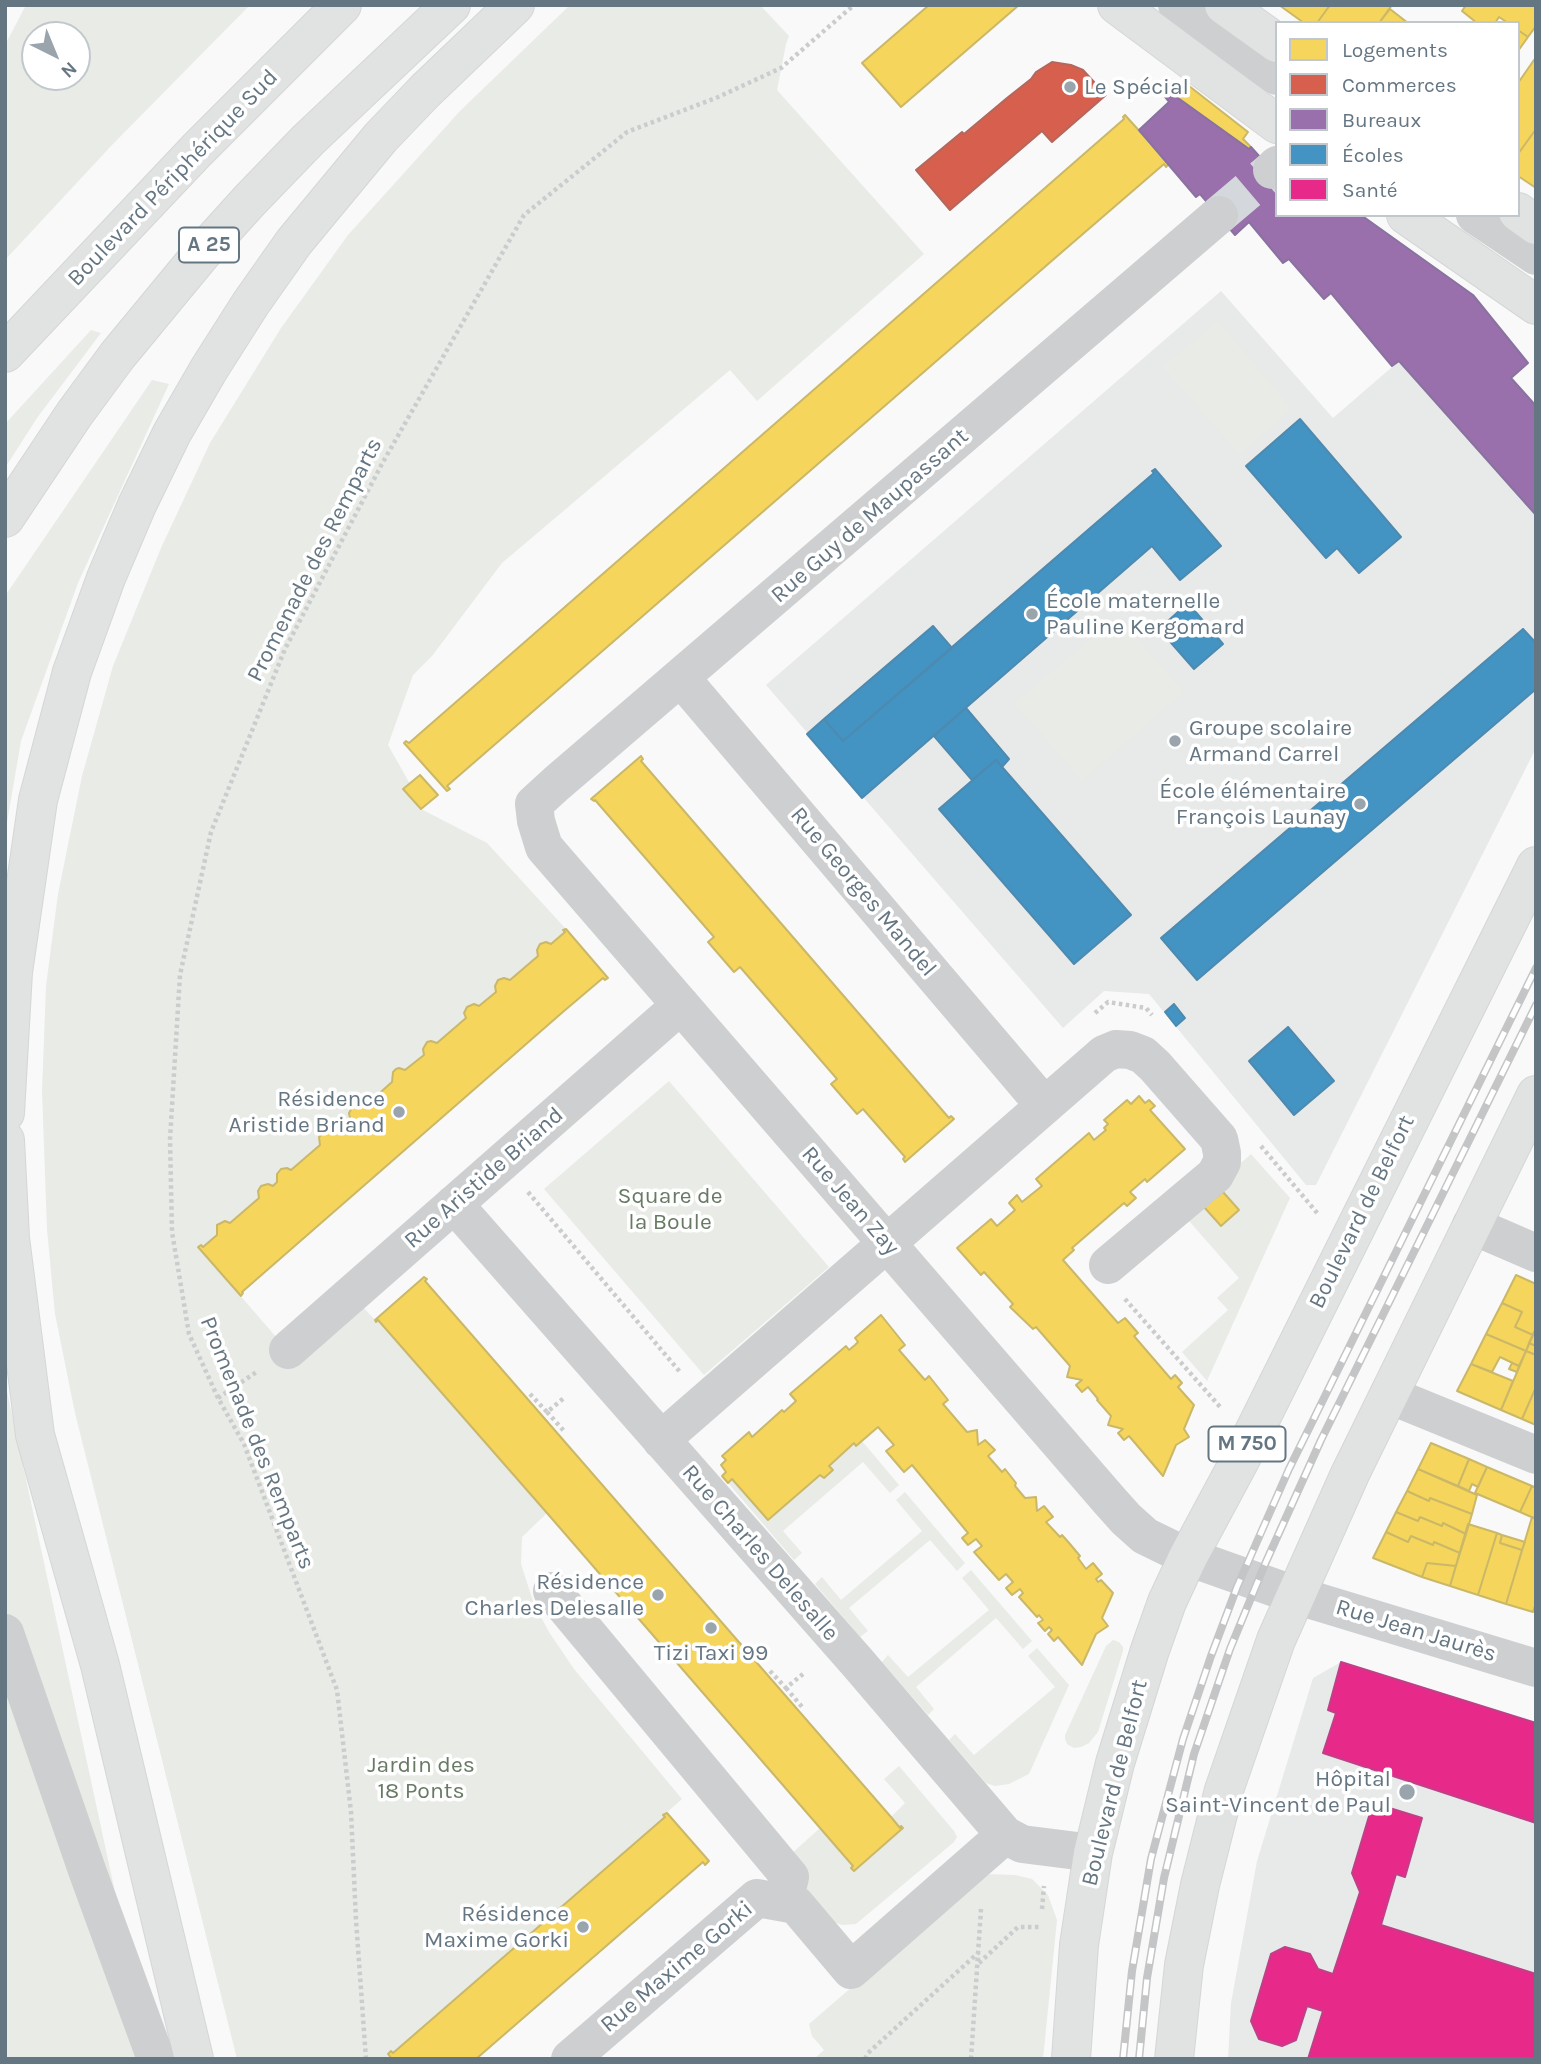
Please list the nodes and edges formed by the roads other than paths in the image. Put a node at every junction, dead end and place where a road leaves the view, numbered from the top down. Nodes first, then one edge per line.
1 (342, 5) edge
2 (451, 5) edge
3 (515, 5) edge
4 (1117, 5) edge
5 (1177, 5) edge
6 (1224, 5) edge
7 (1275, 42) edge
8 (1275, 75) edge
9 (1275, 123) edge
10 (1219, 215) tunnel mouth
11 (1409, 217) edge
12 (1508, 222) edge
13 (1536, 259) edge
14 (1536, 305) edge
15 (5, 354) edge
16 (5, 518) edge
17 (681, 678) junction
18 (536, 821) joint
19 (1536, 866) edge
20 (681, 1005) junction
21 (1536, 1095) edge
22 (1044, 1105) junction
23 (5, 1113) edge
24 (5, 1140) edge
25 (454, 1204) junction
26 (1471, 1225) junction
27 (887, 1244) junction
28 (1536, 1252) edge
29 (1108, 1265) road end
30 (288, 1350) road end
31 (1389, 1395) junction
32 (662, 1440) junction
33 (1536, 1455) edge
34 (1188, 1557) junction
35 (552, 1591) dead end
36 (1295, 1595) junction
37 (5, 1633) edge
38 (1536, 1668) edge
39 (1005, 1835) junction
40 (1093, 1853) junction
41 (784, 1903) junction
42 (156, 2059) edge
43 (194, 2059) edge
44 (570, 2059) edge
45 (1071, 2059) edge
46 (1174, 2059) edge

1 - 15 main road, Boulevard Périphérique Sud
2 - 16 main road, A 25
3 - 23 main road
4 - 9 main road
5 - 8 street
6 - 7 main road
10 - 17 street, Rue Guy de Maupassant
11 - 14 main road
12 - 13 street
17 - 18 street, Rue Guy de Maupassant
17 - 22 street, Rue Georges Mandel
18 - 20 street, Rue Jean Zay
19 - 34 main road, Boulevard de Belfort / M 750
20 - 25 street, Rue Aristide Briand
20 - 27 street, Rue Jean Zay
21 - 26 main road
22 - 27 street
22 - 29 street
24 - 43 main road
25 - 30 street, Rue Aristide Briand
25 - 32 street, Rue Charles Delesalle
26 - 28 street
26 - 31 main road
27 - 32 street
27 - 34 street, Rue Jean Zay
31 - 33 street
31 - 36 main road
32 - 39 street, Rue Charles Delesalle
34 - 36 street
34 - 40 main road, Boulevard de Belfort / M 750
35 - 41 street
36 - 38 street, Rue Jean Jaurès
36 - 46 main road
37 - 42 street
39 - 40 street
39 - 41 street, Rue Maxime Gorki
40 - 45 main road, Boulevard de Belfort / M 750
41 - 44 street, Rue Maxime Gorki

